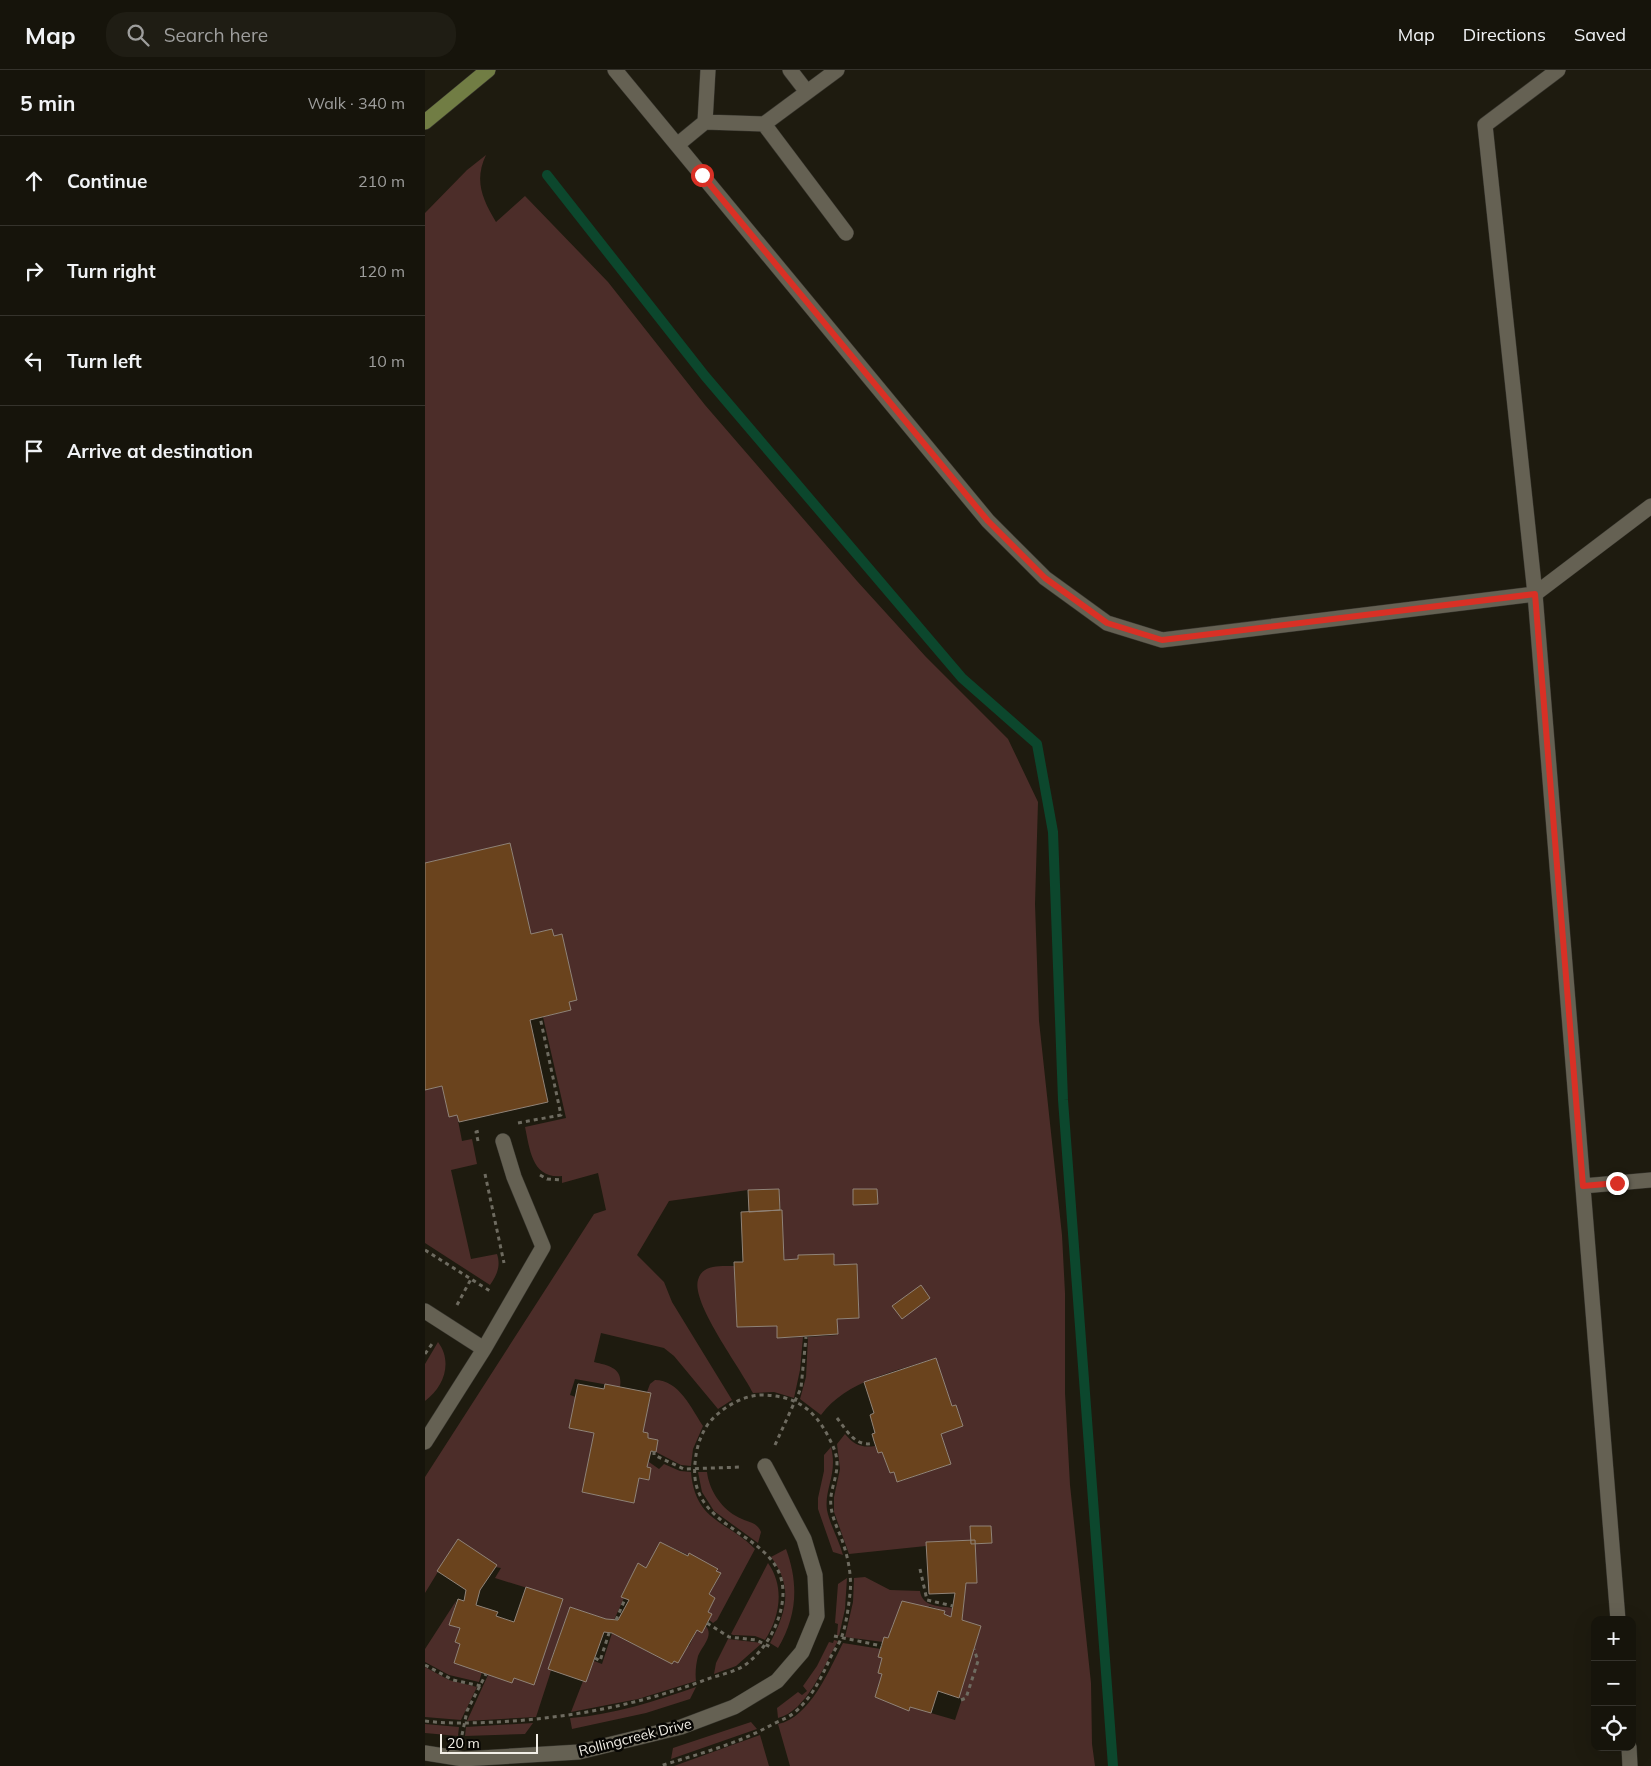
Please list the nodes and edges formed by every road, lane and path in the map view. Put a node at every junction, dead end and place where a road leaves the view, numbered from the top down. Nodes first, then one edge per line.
1 (488, 70) edge
2 (615, 70) edge
3 (708, 70) edge
4 (790, 70) edge
5 (837, 70) edge
6 (1558, 70) edge
7 (807, 92) junction
8 (425, 122) edge
9 (705, 122) junction
10 (764, 124) junction
11 (677, 145) junction
12 (846, 233) dead end
13 (1651, 506) edge
14 (1535, 594) junction
15 (503, 1141) dead end
16 (1651, 1180) edge
17 (1583, 1186) junction
18 (425, 1311) edge
19 (806, 1337) dead end
20 (484, 1349) junction
21 (795, 1402) junction
22 (837, 1418) dead end
23 (426, 1438) edge
24 (874, 1443) dead end
25 (654, 1452) dead end
26 (765, 1466) junction
27 (694, 1469) junction
28 (920, 1569) dead end
29 (625, 1599) dead end
30 (953, 1606) dead end
31 (1619, 1616) edge
32 (616, 1620) dead end
33 (707, 1623) dead end
34 (813, 1627) junction
35 (609, 1633) dead end
36 (841, 1639) junction
37 (766, 1643) junction
38 (882, 1646) dead end
39 (974, 1649) dead end
40 (595, 1658) dead end
41 (794, 1661) junction
42 (425, 1665) edge
43 (486, 1674) dead end
44 (481, 1686) junction
45 (961, 1700) dead end
46 (425, 1721) edge
47 (464, 1724) junction
48 (1629, 1751) edge
49 (425, 1753) edge
50 (463, 1759) junction
51 (660, 1766) edge
52 (1630, 1766) edge

1 - 8 main road
2 - 11 street
3 - 9 street
4 - 7 street
5 - 7 street
6 - 14 street
7 - 10 street
9 - 10 street
9 - 11 street
10 - 12 street
11 - 14 street
13 - 14 street
14 - 17 street
15 - 20 street
16 - 17 street
17 - 31 street
18 - 20 street
19 - 21 path
20 - 23 street
21 - 26 path
21 - 27 path
21 - 36 path
22 - 24 path
25 - 27 path
26 - 27 path
26 - 34 street, Rollingcreek Drive
27 - 37 path
28 - 30 path
29 - 32 path
33 - 37 path
34 - 36 path
34 - 41 street, Rollingcreek Drive
35 - 40 path
36 - 38 path
36 - 51 path
37 - 41 path
37 - 47 path
39 - 45 path
41 - 50 street, Rollingcreek Drive
42 - 44 path
43 - 44 path
44 - 47 path
46 - 47 path
47 - 50 path
48 - 52 street
49 - 50 street, Rollingcreek Drive

